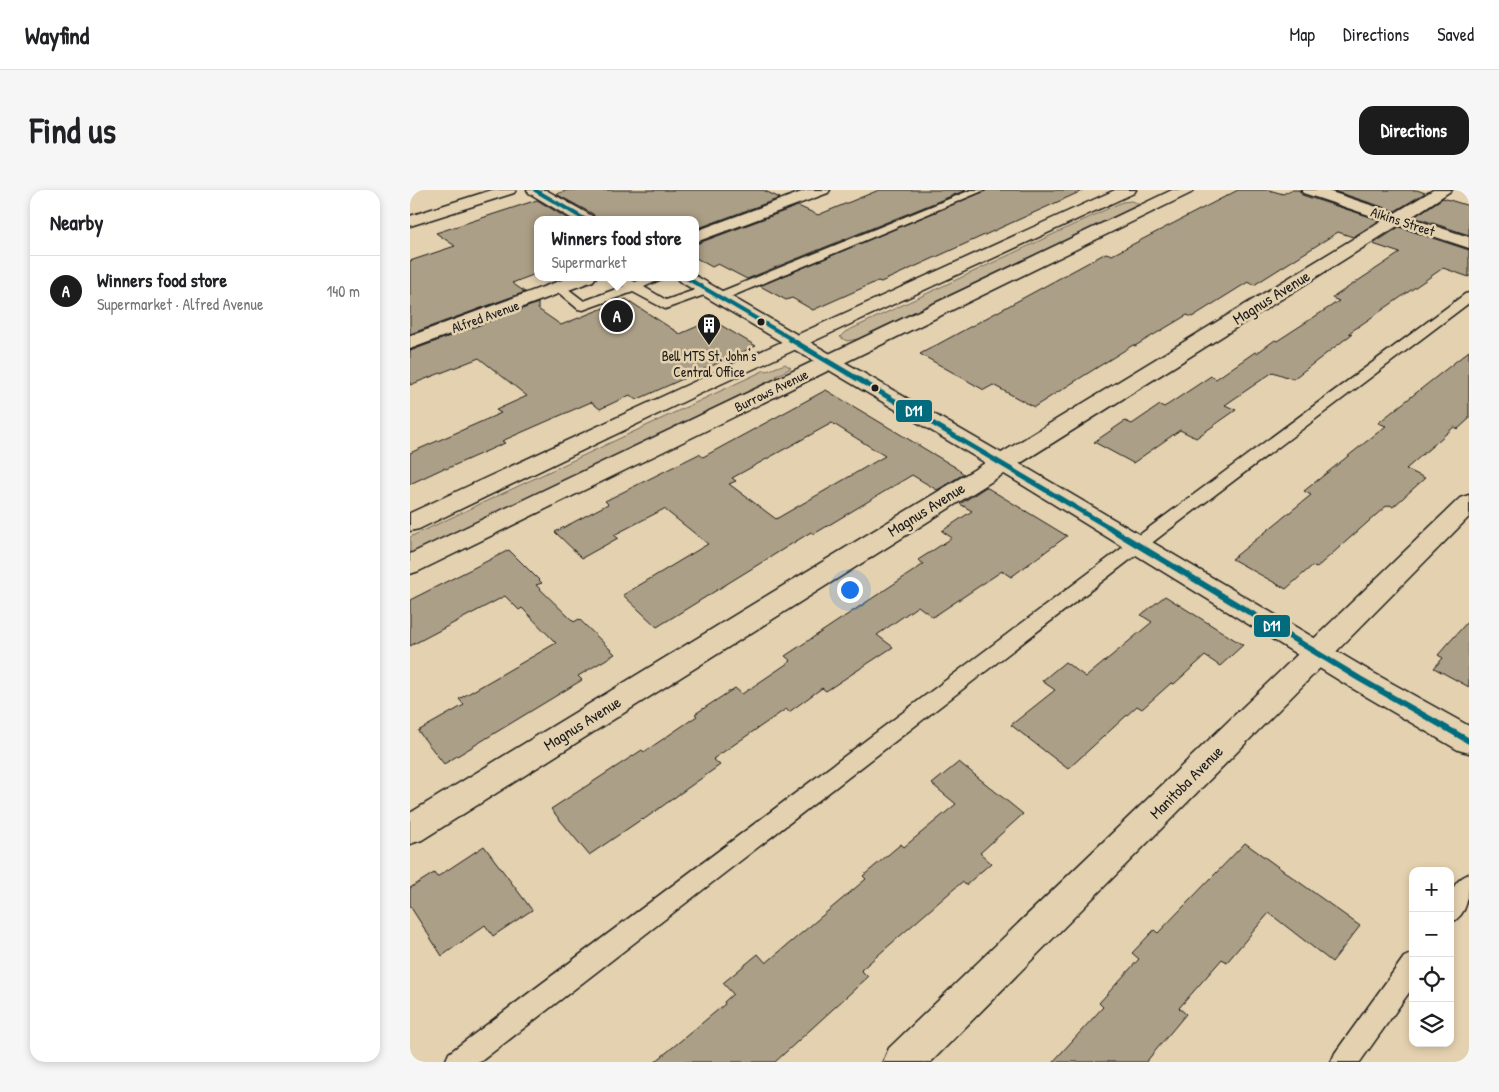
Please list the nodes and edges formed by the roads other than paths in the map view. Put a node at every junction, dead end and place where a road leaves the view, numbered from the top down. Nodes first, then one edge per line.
1 (508, 190) edge
2 (535, 190) edge
3 (822, 190) edge
4 (980, 190) edge
5 (1128, 190) edge
6 (1185, 190) edge
7 (1312, 190) edge
8 (1444, 190) edge
9 (579, 216) edge
10 (1397, 219) junction
11 (410, 221) edge
12 (699, 236) edge
13 (1469, 243) edge
14 (577, 281) edge
15 (623, 281) edge
16 (649, 281) edge
17 (691, 281) edge
18 (632, 287) junction
19 (559, 288) junction
20 (712, 294) junction
21 (1469, 297) edge
22 (796, 343) junction
23 (410, 344) edge
24 (830, 362) junction
25 (1002, 463) junction
26 (1469, 503) edge
27 (410, 523) edge
28 (1139, 545) junction
29 (410, 565) edge
30 (1317, 653) junction
31 (1469, 741) edge
32 (410, 830) edge
33 (1469, 885) edge
34 (1454, 906) edge
35 (1409, 971) edge
36 (458, 1062) edge
37 (903, 1062) edge
38 (1344, 1062) edge

1 - 11 street
2 - 9 street
3 - 12 street
4 - 20 lane
5 - 22 street, Burrows Avenue
6 - 24 street, Burrows Avenue
7 - 10 street, Aikins Street
8 - 10 street, Magnus Avenue
10 - 13 street, Aikins Street
10 - 25 street, Magnus Avenue
14 - 19 street, Alfred Avenue
15 - 18 lane
16 - 18 lane
17 - 20 street
18 - 19 lane
18 - 20 lane
19 - 23 street, Alfred Avenue
20 - 22 street
21 - 28 lane
22 - 24 street
22 - 27 street, Burrows Avenue
24 - 25 street
24 - 29 street, Burrows Avenue
25 - 28 street
25 - 32 street, Magnus Avenue
26 - 30 street, Manitoba Avenue
28 - 30 street
28 - 36 lane
30 - 31 street
30 - 37 street, Manitoba Avenue
33 - 34 lane
35 - 38 lane

